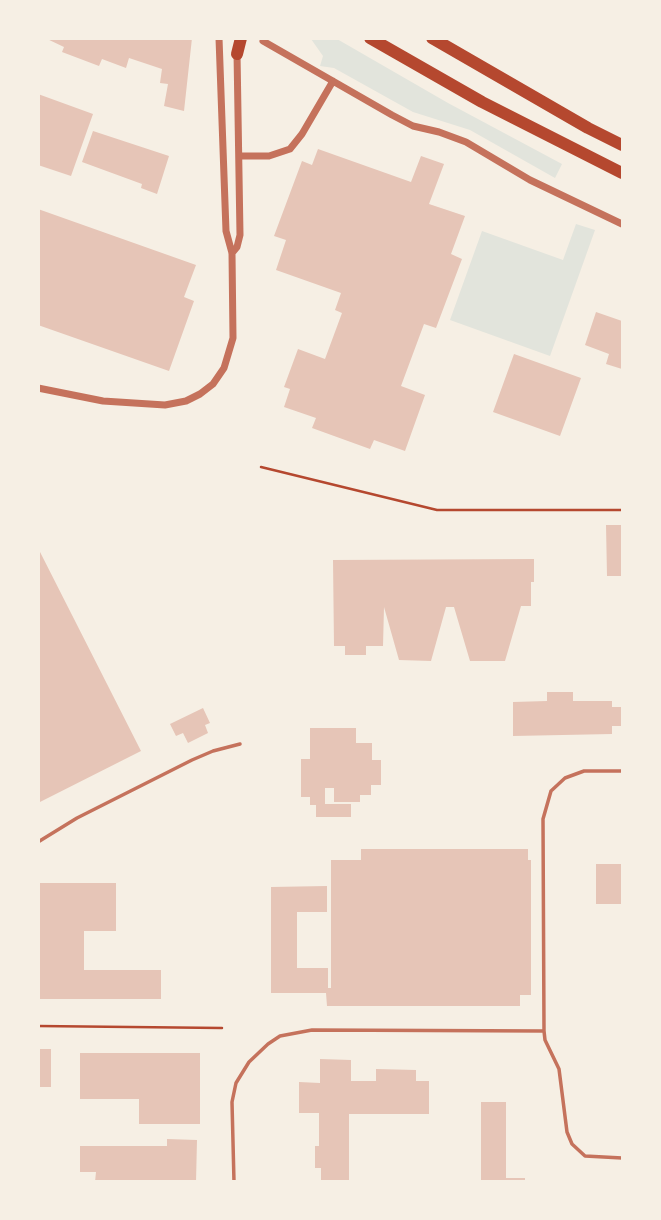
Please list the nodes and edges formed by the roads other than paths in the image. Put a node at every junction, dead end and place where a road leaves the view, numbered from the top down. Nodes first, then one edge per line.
1 (219, 38) edge
2 (239, 38) edge
3 (370, 38) edge
4 (432, 38) edge
5 (263, 41) dead end
6 (237, 54) joint
7 (332, 81) junction
8 (622, 145) edge
9 (239, 156) junction
10 (622, 173) edge
11 (622, 225) edge
12 (232, 253) junction
13 (38, 388) edge
14 (240, 744) dead end
15 (622, 771) edge
16 (38, 842) edge
17 (544, 1031) junction
18 (622, 1158) edge
19 (234, 1181) edge

1 - 12 street
2 - 6 main road
3 - 10 main road
4 - 8 main road
5 - 7 street
6 - 9 street
7 - 9 street
7 - 11 street
9 - 12 street
12 - 13 street
14 - 16 lane
15 - 17 lane
17 - 18 lane
17 - 19 lane

